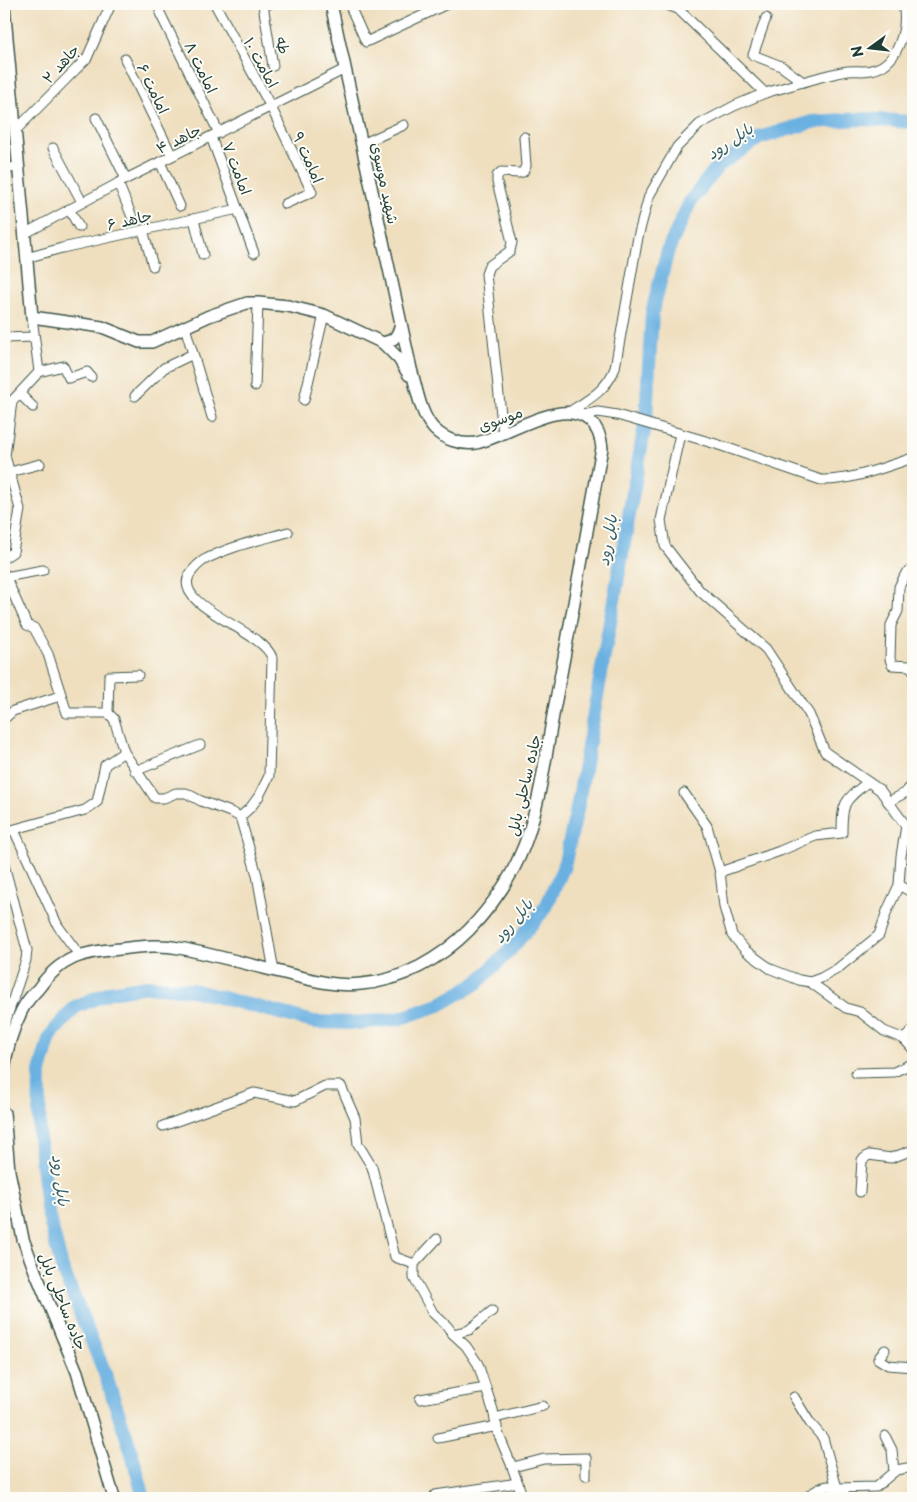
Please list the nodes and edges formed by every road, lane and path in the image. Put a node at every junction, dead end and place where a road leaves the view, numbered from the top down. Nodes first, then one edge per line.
1 (111, 4) edge
2 (214, 4) edge
3 (265, 4) edge
4 (331, 4) edge
5 (349, 4) edge
6 (447, 4) edge
7 (665, 4) edge
8 (903, 4) edge
9 (4, 5) edge
10 (160, 13) dead end
11 (766, 18) dead end
12 (124, 59) dead end
13 (273, 66) dead end
14 (345, 69) junction
15 (803, 82) junction
16 (765, 93) junction
17 (271, 107) junction
18 (96, 118) dead end
19 (404, 125) dead end
20 (15, 131) junction
21 (215, 135) junction
22 (524, 137) dead end
23 (362, 144) junction
24 (53, 148) dead end
25 (172, 156) junction
26 (160, 162) junction
27 (18, 166) junction
28 (4, 170) edge
29 (122, 181) junction
30 (82, 202) junction
31 (285, 204) dead end
32 (180, 206) dead end
33 (69, 209) junction
34 (238, 209) junction
35 (132, 219) dead end
36 (194, 219) junction
37 (79, 227) dead end
38 (143, 230) junction
39 (24, 234) junction
40 (254, 253) dead end
41 (203, 255) dead end
42 (26, 258) junction
43 (153, 266) dead end
44 (258, 303) junction
45 (324, 316) junction
46 (32, 317) junction
47 (401, 324) junction
48 (185, 327) junction
49 (34, 337) junction
50 (4, 338) edge
51 (383, 343) junction
52 (193, 354) junction
53 (411, 370) joint
54 (39, 372) junction
55 (91, 377) dead end
56 (255, 386) dead end
57 (418, 391) junction
58 (20, 394) junction
59 (135, 396) dead end
60 (304, 400) dead end
61 (8, 401) edge
62 (33, 407) dead end
63 (569, 412) junction
64 (583, 415) junction
65 (212, 417) dead end
66 (503, 433) junction
67 (680, 434) junction
68 (4, 450) edge
69 (913, 458) edge
70 (40, 464) dead end
71 (10, 472) junction
72 (288, 532) dead end
73 (4, 558) edge
74 (913, 569) edge
75 (42, 570) dead end
76 (4, 575) edge
77 (913, 670) edge
78 (138, 675) dead end
79 (60, 696) junction
80 (108, 712) junction
81 (4, 719) edge
82 (200, 745) dead end
83 (124, 752) junction
84 (135, 771) junction
85 (868, 782) junction
86 (913, 784) edge
87 (684, 793) dead end
88 (888, 802) junction
89 (240, 817) junction
90 (910, 828) edge
91 (14, 830) junction
92 (4, 832) edge
93 (4, 869) edge
94 (720, 872) junction
95 (899, 885) junction
96 (913, 893) edge
97 (80, 956) junction
98 (274, 971) junction
99 (810, 982) junction
100 (4, 1026) edge
101 (913, 1030) edge
102 (904, 1039) junction
103 (913, 1049) edge
104 (913, 1063) edge
105 (4, 1071) edge
106 (856, 1073) dead end
107 (4, 1113) edge
108 (163, 1126) dead end
109 (913, 1150) edge
110 (6, 1166) edge
111 (860, 1192) dead end
112 (437, 1239) dead end
113 (414, 1264) junction
114 (492, 1311) dead end
115 (453, 1334) junction
116 (886, 1350) dead end
117 (913, 1366) edge
118 (486, 1388) junction
119 (794, 1396) dead end
120 (420, 1399) dead end
121 (543, 1406) dead end
122 (496, 1422) junction
123 (885, 1436) dead end
124 (438, 1438) dead end
125 (513, 1467) junction
126 (913, 1467) edge
127 (894, 1472) junction
128 (586, 1475) dead end
129 (518, 1483) junction
130 (837, 1488) junction
131 (435, 1494) dead end
132 (114, 1498) edge
133 (523, 1498) edge
134 (806, 1498) edge
135 (847, 1498) edge

1 - 20 street, جاهد ۲
2 - 17 street, امامت ۱۰
3 - 13 street, طه
4 - 14 main road, شهید موسوی
5 - 6 street
7 - 16 street
8 - 15 street
9 - 20 main road
10 - 21 street, امامت ۸
11 - 15 street
12 - 25 street, امامت ۶
14 - 17 street, جاهد ۴
14 - 23 main road, شهید موسوی
15 - 16 street
16 - 63 street
17 - 21 street, جاهد ۴
17 - 31 street, امامت ۹
18 - 29 street
19 - 23 street
20 - 27 main road
21 - 25 street, جاهد ۴
21 - 34 street, امامت ۷
22 - 66 street
23 - 47 main road, شهید موسوی
24 - 30 street
25 - 26 street, جاهد ۴
26 - 29 street, جاهد ۴
26 - 32 street
27 - 28 street
27 - 39 main road
29 - 30 street, جاهد ۴
29 - 35 street
30 - 33 street, جاهد ۴
33 - 37 street
33 - 39 street, جاهد ۴
34 - 36 street, جاهد ۶
34 - 40 street, امامت ۷
36 - 38 street, جاهد ۶
36 - 41 street
38 - 42 street, جاهد ۶
38 - 43 street
39 - 42 main road
42 - 46 main road
44 - 45 main road
44 - 48 main road
44 - 56 street
45 - 51 main road
45 - 60 street
46 - 48 main road
46 - 49 street
47 - 51 main road
47 - 53 main road, شهید موسوی
48 - 52 street
49 - 50 street
49 - 54 street
51 - 57 main road
52 - 59 street
52 - 65 street
53 - 57 main road, موسوی
54 - 55 street
54 - 58 street
57 - 66 main road, موسوی
58 - 61 street
58 - 62 street
61 - 68 street
63 - 64 main road, موسوی
63 - 66 main road, موسوی
64 - 67 street
64 - 98 main road, جاده ساحلی بابل
67 - 69 street
67 - 85 street
68 - 71 street
70 - 71 street
71 - 73 street
72 - 89 street
74 - 77 street
75 - 76 street
76 - 79 street
78 - 80 street
79 - 80 street
79 - 81 street
80 - 83 street
82 - 84 street
83 - 84 street
83 - 91 street
84 - 89 street
85 - 88 street
85 - 94 street
86 - 88 street
87 - 94 street
88 - 90 street
89 - 98 street
90 - 95 street
91 - 92 street
91 - 97 street
93 - 100 street
94 - 99 street
95 - 96 street
95 - 99 street
97 - 98 main road, جاده ساحلی بابل
97 - 105 main road, جاده ساحلی بابل
99 - 102 street
101 - 102 street
102 - 103 street
104 - 106 street
107 - 110 main road, جاده ساحلی بابل
108 - 113 street
109 - 111 street
110 - 132 main road, جاده ساحلی بابل
112 - 113 street
113 - 115 street
114 - 115 street
115 - 118 street
116 - 117 street
118 - 120 street
118 - 122 street
119 - 130 street
121 - 122 street
122 - 124 street
122 - 125 street
123 - 127 street
125 - 128 street
125 - 129 street
126 - 127 street
127 - 130 street
129 - 131 street
129 - 133 street
130 - 134 street
130 - 135 street

